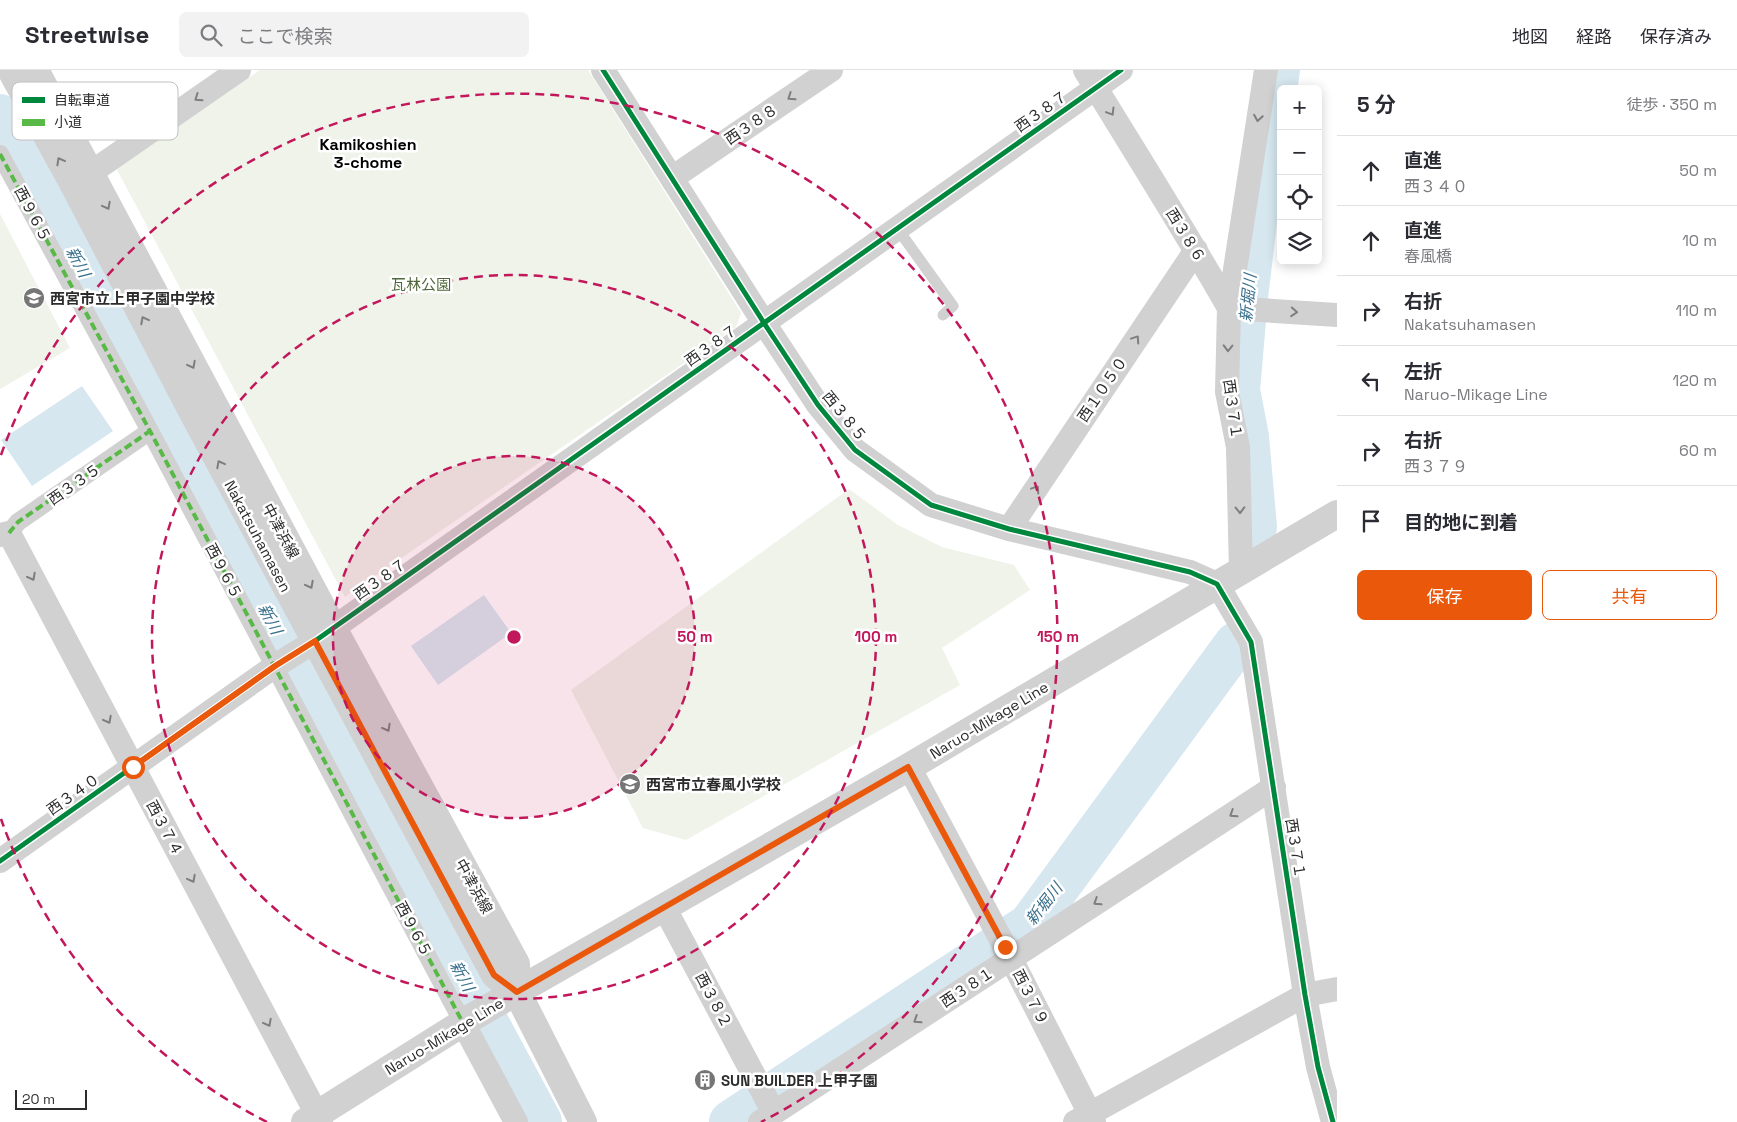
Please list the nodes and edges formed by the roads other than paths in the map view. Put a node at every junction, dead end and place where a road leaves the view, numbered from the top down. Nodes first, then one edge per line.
1 (11, 70) edge
2 (35, 70) edge
3 (603, 70) edge
4 (831, 70) edge
5 (1121, 70) edge
6 (1266, 70) edge
7 (224, 74) edge
8 (1091, 79) edge
9 (19, 82) edge
10 (40, 82) edge
11 (178, 108) edge
12 (56, 140) edge
13 (65, 140) edge
14 (134, 140) edge
15 (0, 154) edge
16 (672, 178) junction
17 (81, 179) junction
18 (897, 228) junction
19 (1196, 250) junction
20 (1237, 308) junction
21 (942, 315) dead end
22 (1337, 315) edge
23 (764, 323) junction
24 (150, 431) junction
25 (1337, 514) edge
26 (1009, 529) junction
27 (5, 534) edge
28 (1241, 572) junction
29 (1217, 584) junction
30 (317, 639) junction
31 (279, 663) junction
32 (133, 767) junction
33 (908, 767) junction
34 (1274, 787) junction
35 (0, 861) edge
36 (664, 907) junction
37 (1004, 946) junction
38 (1337, 989) edge
39 (517, 992) junction
40 (1305, 995) junction
41 (466, 1021) junction
42 (767, 1108) edge
43 (1086, 1119) edge
44 (314, 1120) edge
45 (516, 1122) edge
46 (583, 1122) edge
47 (1334, 1122) edge

9 -> 1 street, Nakatsuhamasen
2 - 10 street
3 - 16 street, 西３８５
4 -> 16 street, 西３８８
5 - 8 street, 西３８７
6 -> 20 street, 西３７１
7 -> 11 street
8 - 18 street, 西３８７
8 -> 19 street, 西３８６
17 -> 12 street, Nakatsuhamasen
13 - 17 street
14 -> 17 street
15 - 24 street, 西９６５
16 - 23 street, 西３８５
17 - 30 street, Nakatsuhamasen
18 - 21 lane
18 - 23 street, 西３８７
19 - 20 street, 西３８６
26 -> 19 street, 西１０５０
20 -> 22 street
20 -> 28 street, 西３７１
23 - 26 street, 西３８５
23 - 30 street, 西３８７
24 - 27 street, 西３３５
24 - 31 street, 西９６５
25 - 28 street, Naruo-Mikage Line
26 - 29 street, 西３８５
27 -> 32 street, 西３７４
28 - 29 street, Naruo-Mikage Line
29 - 33 street, Naruo-Mikage Line
29 - 34 street, 西３７１
30 - 31 street, 西３８７
30 - 39 street, Nakatsuhamasen
31 - 32 street, 西３４０
31 - 41 street, 西９６５
32 - 35 street, 西３４０
32 -> 44 street, 西３７４
33 - 36 street, Naruo-Mikage Line
33 - 37 street, 西３７９
34 -> 37 street, 西３８１
34 - 40 street, 西３７１
36 - 39 street, Naruo-Mikage Line
36 - 42 street, 西３８２
37 -> 42 street, 西３８１
37 - 43 street, 西３７９
38 - 40 street
39 - 41 street, Naruo-Mikage Line
39 - 46 street
40 - 43 street
40 - 47 street, 西３７１
41 - 44 street, Naruo-Mikage Line
41 - 45 street, 西９６５

